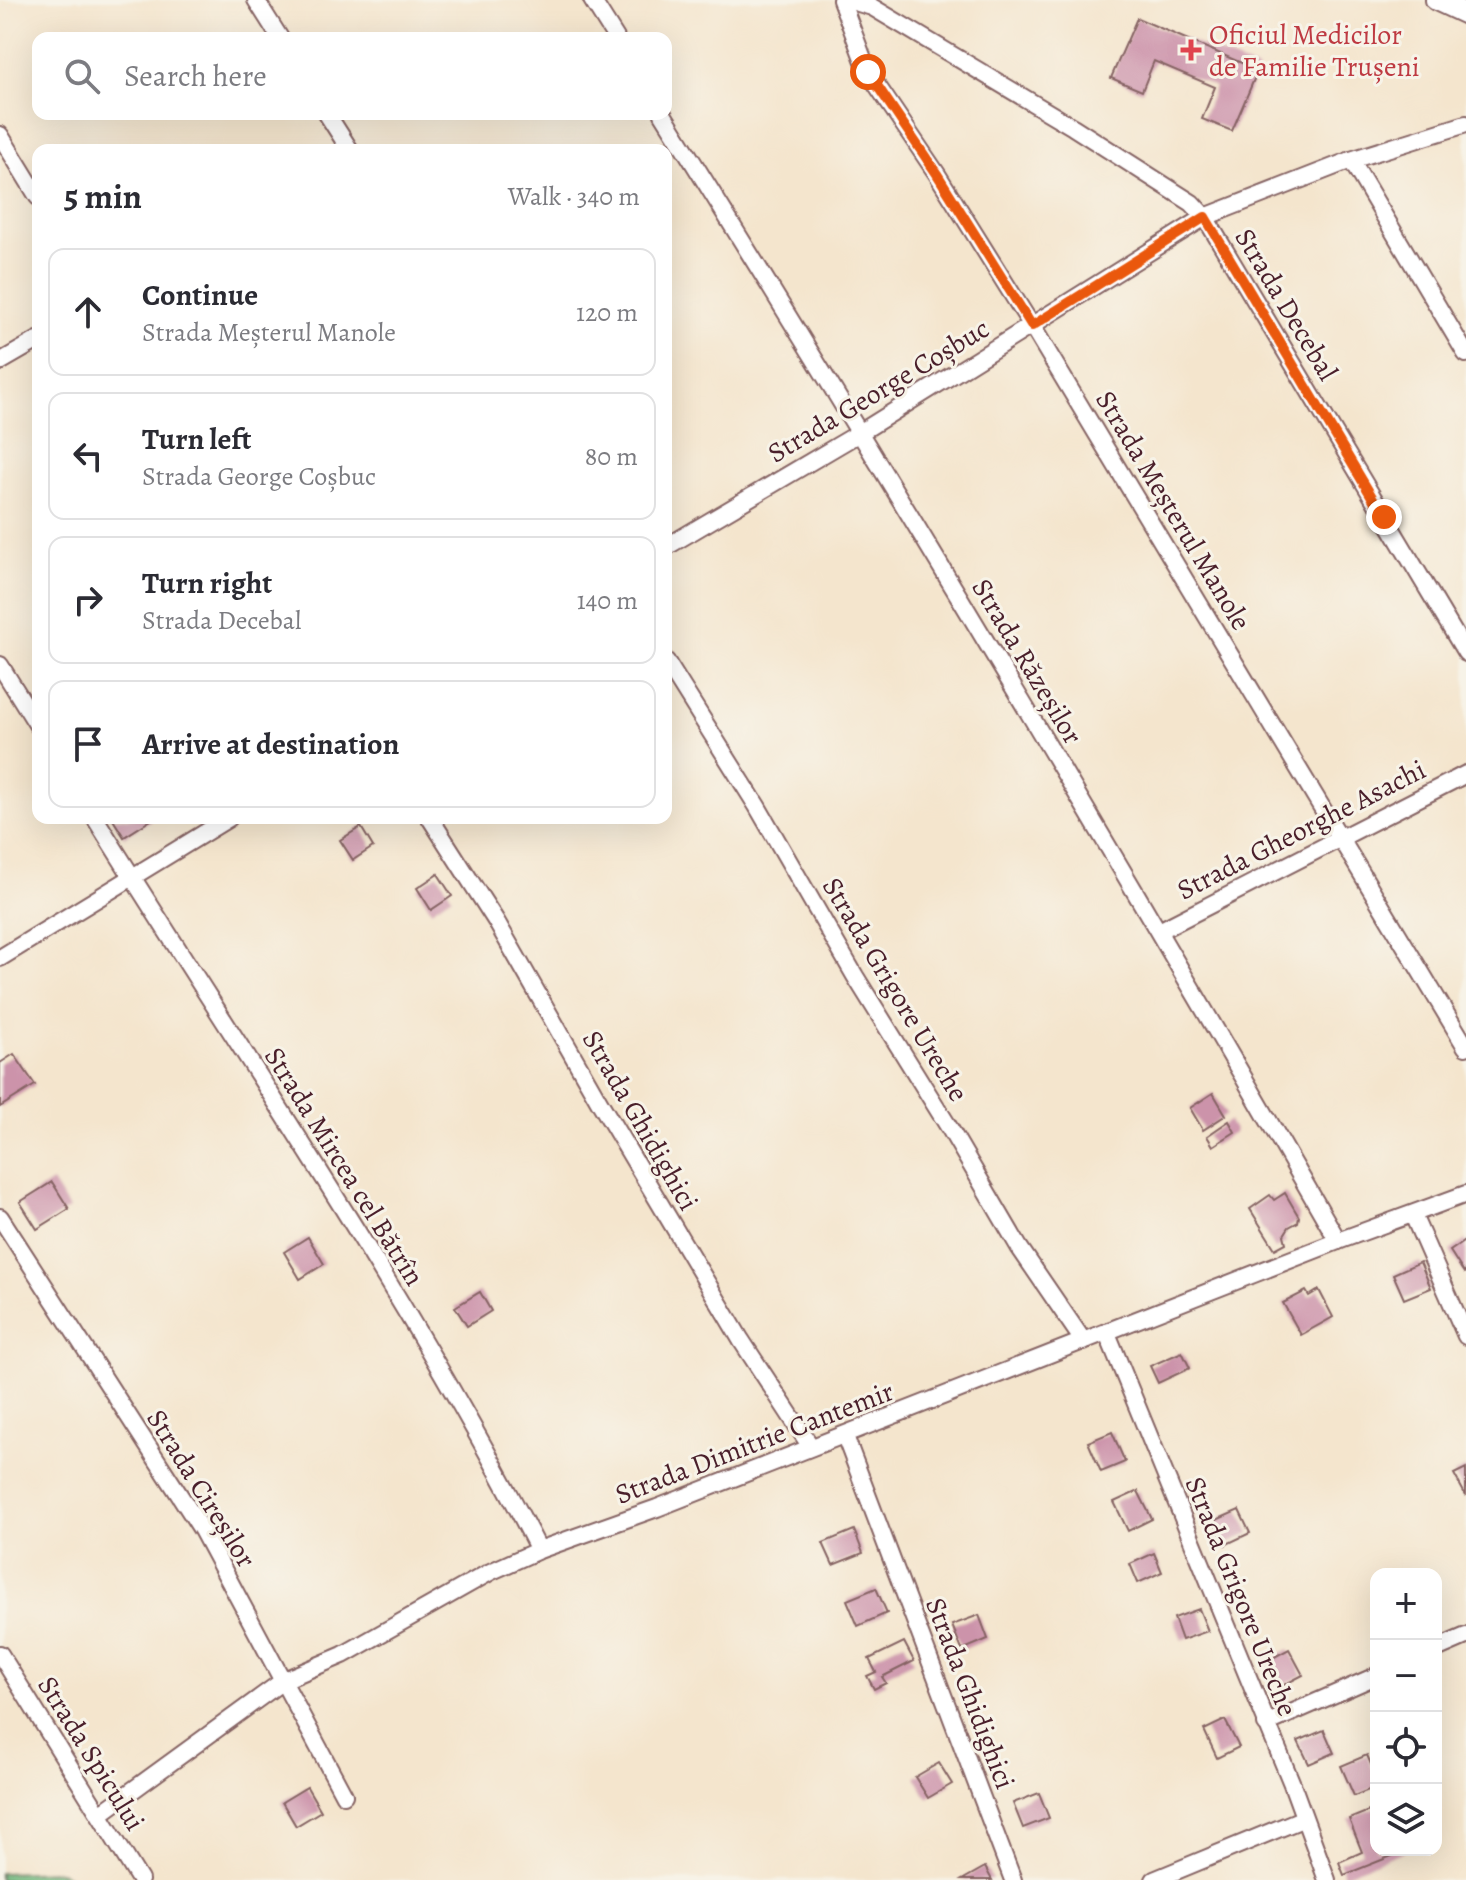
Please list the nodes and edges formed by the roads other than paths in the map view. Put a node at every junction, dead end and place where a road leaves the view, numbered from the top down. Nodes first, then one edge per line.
1 (256, 0) edge
2 (592, 0) edge
3 (841, 0) edge
4 (848, 0) edge
5 (1436, 0) edge
6 (1466, 14) edge
7 (276, 32) edge
8 (612, 32) edge
9 (331, 120) edge
10 (667, 120) edge
11 (1466, 124) edge
12 (0, 135) edge
13 (346, 144) edge
14 (1351, 160) junction
15 (32, 187) edge
16 (1205, 217) junction
17 (1032, 326) junction
18 (32, 343) edge
19 (1466, 354) edge
20 (0, 362) edge
21 (861, 432) junction
22 (672, 543) edge
23 (1466, 653) edge
24 (0, 665) edge
25 (672, 671) edge
26 (32, 716) edge
27 (1466, 774) edge
28 (99, 824) edge
29 (219, 824) edge
30 (434, 824) edge
31 (1341, 837) junction
32 (132, 877) junction
33 (1159, 931) junction
34 (0, 958) edge
35 (1466, 1047) edge
36 (1466, 1194) edge
37 (1413, 1215) junction
38 (0, 1217) edge
39 (1338, 1241) junction
40 (1107, 1333) junction
41 (1466, 1336) edge
42 (1084, 1342) junction
43 (845, 1436) junction
44 (811, 1447) junction
45 (539, 1550) junction
46 (1466, 1636) edge
47 (1442, 1646) edge
48 (0, 1654) edge
49 (1370, 1679) edge
50 (284, 1680) junction
51 (1266, 1724) junction
52 (344, 1795) dead end
53 (100, 1814) junction
54 (1302, 1819) junction
55 (140, 1880) edge
56 (1013, 1880) edge
57 (1154, 1880) edge
58 (1327, 1880) edge

1 - 7 street
2 - 8 street
3 - 17 street, Strada Meșterul Manole
4 - 16 street, Strada Decebal
5 - 6 street
9 - 13 street
10 - 21 street, Strada Răzeșilor
11 - 14 street, Strada George Coșbuc
12 - 15 street
14 - 16 street, Strada George Coșbuc
14 - 19 street
16 - 17 street, Strada George Coșbuc
16 - 23 street, Strada Decebal
17 - 21 street, Strada George Coșbuc
17 - 31 street, Strada Meșterul Manole
18 - 20 street
21 - 22 street, Strada George Coșbuc
21 - 33 street, Strada Răzeșilor
24 - 26 street
25 - 42 street, Strada Grigore Ureche
27 - 31 street, Strada Gheorghe Asachi
28 - 32 street, Strada Mircea cel Bătrîn
29 - 32 street
30 - 44 street, Strada Ghidighici
31 - 33 street, Strada Gheorghe Asachi
31 - 35 street, Strada Meșterul Manole
32 - 34 street
32 - 45 street, Strada Mircea cel Bătrîn
33 - 39 street, Strada Răzeșilor
36 - 37 street, Strada Dimitrie Cantemir
37 - 39 street, Strada Dimitrie Cantemir
37 - 41 street
38 - 50 street, Strada Cireșilor
39 - 40 street, Strada Dimitrie Cantemir
40 - 42 street, Strada Dimitrie Cantemir
40 - 51 street, Strada Grigore Ureche
42 - 43 street, Strada Dimitrie Cantemir
43 - 44 street, Strada Dimitrie Cantemir
43 - 56 street, Strada Ghidighici
44 - 45 street, Strada Dimitrie Cantemir
45 - 50 street, Strada Dimitrie Cantemir
46 - 47 street
48 - 53 street, Strada Spicului
49 - 51 street
50 - 52 street, Strada Cireșilor
50 - 53 street, Strada Dimitrie Cantemir
51 - 54 street, Strada Grigore Ureche
53 - 55 street, Strada Spicului
54 - 57 street
54 - 58 street, Strada Grigore Ureche

